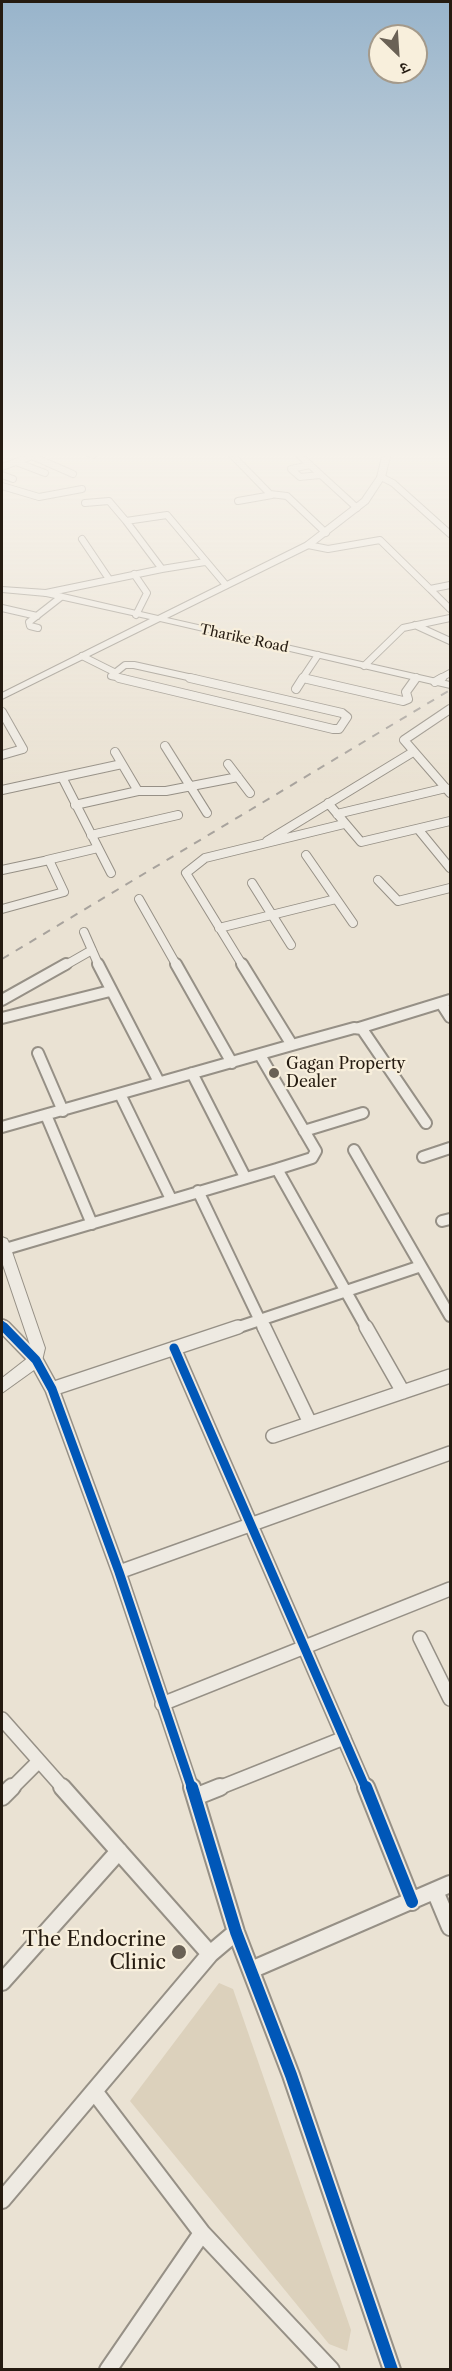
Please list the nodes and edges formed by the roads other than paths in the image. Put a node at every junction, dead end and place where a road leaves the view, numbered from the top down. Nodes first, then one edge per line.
1 (99, 564) edge
2 (158, 564) edge
3 (195, 564) edge
4 (207, 564) edge
5 (270, 564) edge
6 (404, 564) edge
7 (162, 569) junction
8 (134, 574) junction
9 (109, 579) junction
10 (226, 585) junction
11 (450, 585) edge
12 (430, 589) junction
13 (2, 590) edge
14 (46, 593) junction
15 (61, 597) junction
16 (2, 608) edge
17 (450, 609) edge
18 (136, 615) junction
19 (37, 616) junction
20 (450, 618) edge
21 (158, 620) junction
22 (414, 625) junction
23 (38, 628) dead end
24 (450, 640) edge
25 (318, 655) junction
26 (82, 656) junction
27 (364, 666) junction
28 (114, 672) junction
29 (450, 673) edge
30 (303, 678) junction
31 (416, 678) junction
32 (435, 682) junction
33 (450, 685) edge
34 (296, 689) dead end
35 (2, 695) edge
36 (450, 709) edge
37 (2, 712) edge
38 (165, 746) dead end
39 (413, 752) junction
40 (116, 753) dead end
41 (2, 755) edge
42 (122, 764) junction
43 (228, 764) dead end
44 (62, 777) junction
45 (238, 777) junction
46 (191, 787) junction
47 (2, 790) edge
48 (138, 791) junction
49 (448, 791) edge
50 (250, 793) dead end
51 (328, 803) junction
52 (75, 805) junction
53 (207, 813) dead end
54 (337, 814) junction
55 (178, 815) dead end
56 (450, 821) edge
57 (344, 824) junction
58 (418, 829) junction
59 (91, 835) junction
60 (98, 848) junction
61 (256, 848) junction
62 (306, 855) dead end
63 (47, 860) junction
64 (450, 868) edge
65 (2, 870) edge
66 (111, 873) dead end
67 (378, 880) dead end
68 (252, 883) dead end
69 (450, 888) edge
70 (336, 898) junction
71 (139, 899) dead end
72 (2, 909) edge
73 (272, 915) junction
74 (352, 923) dead end
75 (219, 928) junction
76 (84, 932) dead end
77 (291, 945) dead end
78 (92, 950) junction
79 (110, 991) junction
80 (2, 1000) edge
81 (446, 1002) edge
82 (450, 1017) edge
83 (2, 1018) edge
84 (359, 1028) junction
85 (292, 1045) junction
86 (38, 1053) dead end
87 (260, 1055) junction
88 (231, 1063) junction
89 (192, 1073) junction
90 (159, 1083) junction
91 (120, 1094) junction
92 (63, 1111) junction
93 (363, 1113) dead end
94 (46, 1115) junction
95 (426, 1123) dead end
96 (2, 1127) edge
97 (304, 1131) junction
98 (450, 1148) edge
99 (354, 1150) dead end
100 (423, 1157) dead end
101 (278, 1169) junction
102 (245, 1177) junction
103 (198, 1191) junction
104 (171, 1199) junction
105 (92, 1224) junction
106 (2, 1248) edge
107 (421, 1266) junction
108 (347, 1291) junction
109 (445, 1297) edge
110 (450, 1316) edge
111 (261, 1320) junction
112 (2, 1325) edge
113 (174, 1348) junction
114 (36, 1360) junction
115 (450, 1376) edge
116 (2, 1386) edge
117 (52, 1389) junction
118 (403, 1392) junction
119 (310, 1423) junction
120 (273, 1436) dead end
121 (450, 1453) edge
122 (252, 1525) junction
123 (119, 1572) junction
124 (450, 1589) edge
125 (420, 1638) dead end
126 (304, 1648) junction
127 (450, 1700) edge
128 (162, 1704) junction
129 (2, 1719) edge
130 (344, 1738) junction
131 (39, 1761) junction
132 (2, 1797) edge
133 (195, 1797) junction
134 (119, 1851) junction
135 (450, 1884) edge
136 (435, 1891) junction
137 (412, 1902) junction
138 (450, 1927) edge
139 (236, 1932) junction
140 (210, 1954) junction
141 (251, 1970) junction
142 (2, 1982) edge
143 (94, 2091) junction
144 (3, 2196) edge
145 (202, 2233) junction
146 (108, 2370) edge
147 (332, 2370) edge
148 (392, 2370) edge

1 - 9 street
2 - 7 street
3 - 7 street
4 - 10 street
5 - 10 street
6 - 12 street
7 - 8 street
8 - 9 street
8 - 18 street
9 - 14 street
10 - 21 street
11 - 12 street
12 - 17 street
13 - 14 street, Tharike Road
14 - 15 street, Tharike Road
15 - 18 street, Tharike Road
15 - 19 street
16 - 19 street
18 - 21 street, Tharike Road
19 - 23 street
20 - 22 street
21 - 25 street, Tharike Road
21 - 26 street
22 - 24 street
22 - 27 street
25 - 27 street, Tharike Road
25 - 30 street
26 - 28 street
26 - 35 street
27 - 31 street, Tharike Road
28 - 28 street
29 - 32 street
30 - 31 street
30 - 34 street
31 - 32 street, Tharike Road
32 - 33 street, Tharike Road
36 - 39 street
37 - 41 street
38 - 46 street
39 - 49 street
39 - 51 street
40 - 42 street
42 - 44 street
42 - 48 street
43 - 45 street
44 - 47 street
44 - 52 street
45 - 46 street
45 - 50 street
46 - 48 street
46 - 53 street
48 - 52 street
49 - 54 street
51 - 54 street
51 - 61 street
52 - 59 street
54 - 57 street
55 - 59 street
56 - 58 street
57 - 58 street
57 - 61 street
58 - 64 street
59 - 60 street
60 - 63 street
60 - 66 street
61 - 75 street
62 - 70 street
63 - 65 street
63 - 72 street
67 - 69 street
68 - 73 street
70 - 73 street
70 - 74 street
71 - 88 street
73 - 75 street
73 - 77 street
75 - 85 street
76 - 78 street
78 - 79 street
78 - 80 street
79 - 83 street
79 - 90 street
81 - 82 street
81 - 84 street
84 - 85 street
84 - 95 street
85 - 87 street
86 - 92 street
87 - 88 street
87 - 97 street
88 - 89 street
89 - 90 street
89 - 102 street
90 - 91 street
91 - 92 street
91 - 104 street
92 - 94 street
93 - 97 street
94 - 96 street
94 - 105 street
97 - 101 street
98 - 100 street
99 - 107 street
101 - 102 street
101 - 108 street
102 - 103 street
103 - 104 street
103 - 111 street
104 - 105 street
105 - 106 street
106 - 114 street
107 - 108 street
107 - 109 street
108 - 111 street
108 - 118 street
109 - 110 street
111 - 113 street
111 - 119 street
112 - 114 street
113 - 117 street
113 - 122 street
114 - 116 street
114 - 117 street
115 - 118 street
117 - 123 street
118 - 119 street
119 - 120 street
121 - 122 street
122 - 123 street
122 - 126 street
123 - 128 street
124 - 126 street
125 - 127 street
126 - 128 street
126 - 130 street
128 - 133 street
129 - 131 street
130 - 133 street
130 - 137 street
131 - 132 street
131 - 134 street
133 - 139 street
134 - 140 street
134 - 142 street
135 - 136 street
136 - 137 street
136 - 138 street
137 - 141 street
139 - 140 street
139 - 141 street
140 - 143 street
141 - 148 street
143 - 144 street
143 - 145 street
145 - 146 street
145 - 147 street

